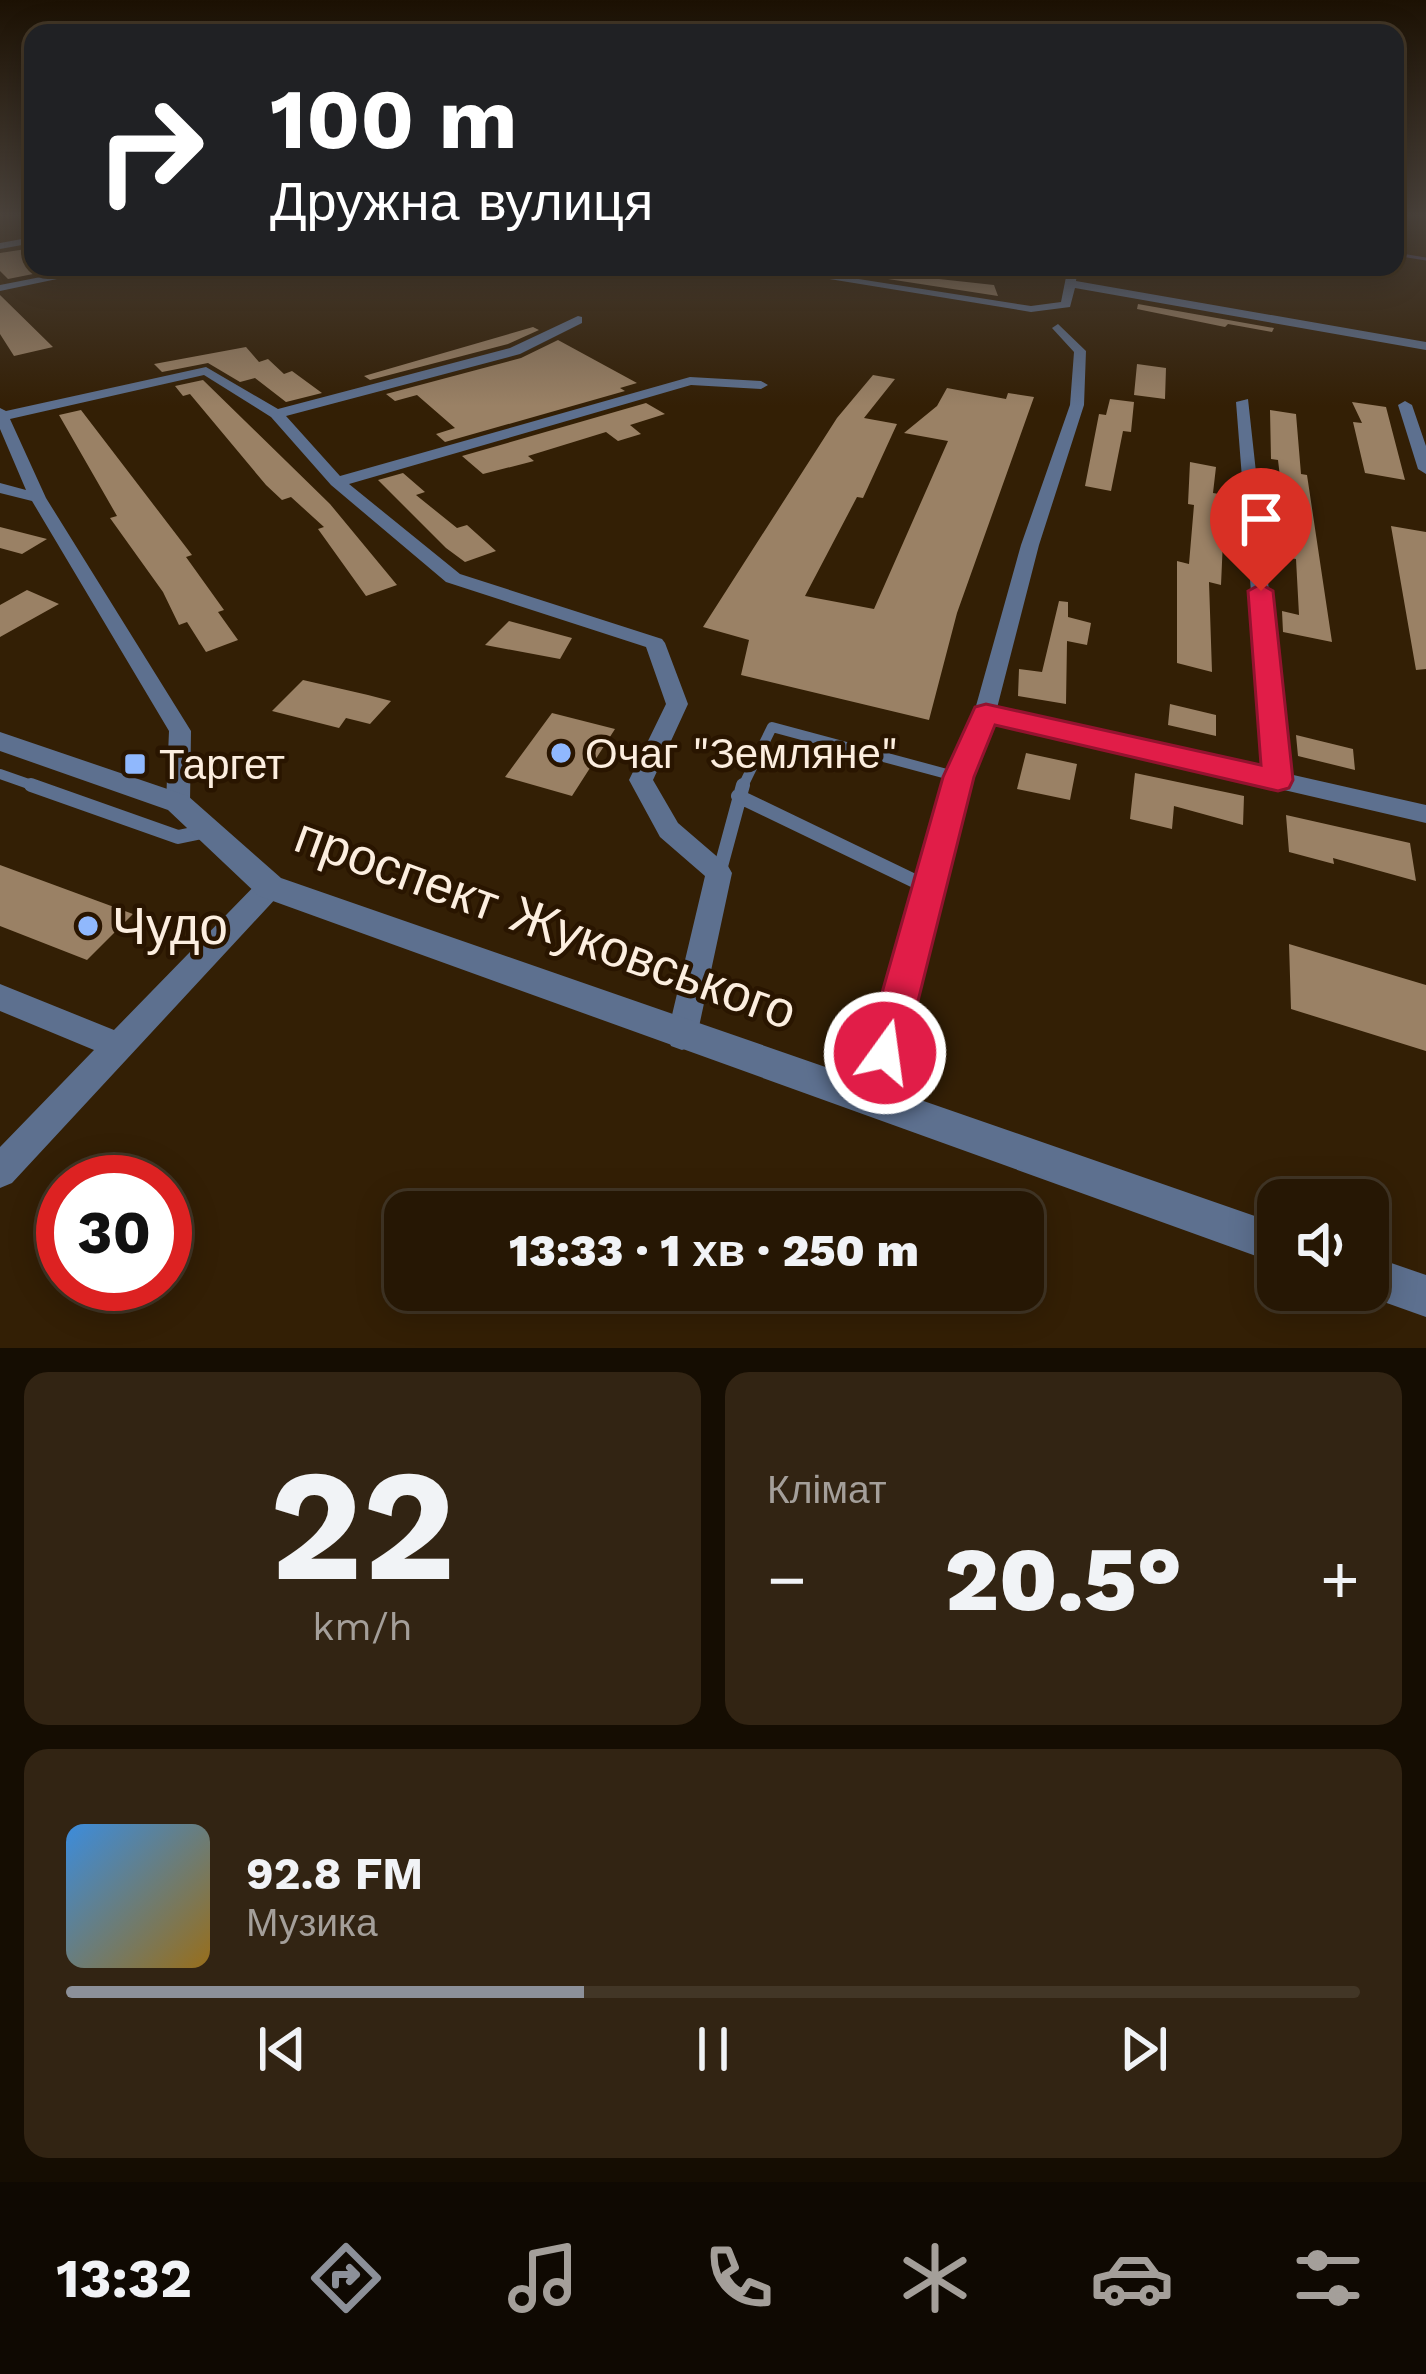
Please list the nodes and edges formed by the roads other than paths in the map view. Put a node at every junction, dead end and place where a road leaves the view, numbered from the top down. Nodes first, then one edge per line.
1 (42, 280) edge
2 (837, 280) edge
3 (1073, 280) edge
4 (1073, 284) junction
5 (0, 288) edge
6 (1062, 316) junction
7 (578, 320) dead end
8 (1426, 346) edge
9 (761, 385) dead end
10 (1243, 403) dead end
11 (1405, 405) dead end
12 (1, 414) edge
13 (276, 414) junction
14 (1426, 469) edge
15 (337, 482) junction
16 (0, 488) edge
17 (38, 498) junction
18 (986, 713) junction
19 (0, 741) edge
20 (0, 774) edge
21 (958, 777) junction
22 (1278, 780) junction
23 (739, 796) junction
24 (178, 802) junction
25 (1426, 814) edge
26 (209, 831) junction
27 (719, 873) junction
28 (270, 886) junction
29 (927, 887) junction
30 (0, 997) edge
31 (682, 1036) junction
32 (116, 1045) junction
33 (874, 1100) junction
34 (0, 1171) edge
35 (1257, 1237) edge
36 (1389, 1283) edge
37 (1426, 1296) edge

1 - 5 street
2 - 6 street
3 - 4 street
4 - 6 street
4 - 8 street
6 - 18 street
7 - 13 street
9 - 15 street
10 - 22 street
11 - 14 street
12 - 13 street
12 - 17 street
13 - 15 street
15 - 27 street
16 - 17 street
17 - 24 street
18 - 21 street
18 - 22 street
19 - 24 street, проспект Жуковського
20 - 26 lane
21 - 23 lane
21 - 29 street
22 - 25 street
23 - 27 lane
23 - 29 lane
24 - 26 street, проспект Жуковського
26 - 28 street, проспект Жуковського
27 - 31 street
28 - 31 street, проспект Жуковського
28 - 32 street
29 - 33 street
30 - 32 street
31 - 33 street, проспект Жуковського
32 - 34 street
33 - 35 street, проспект Жуковського
36 - 37 street

